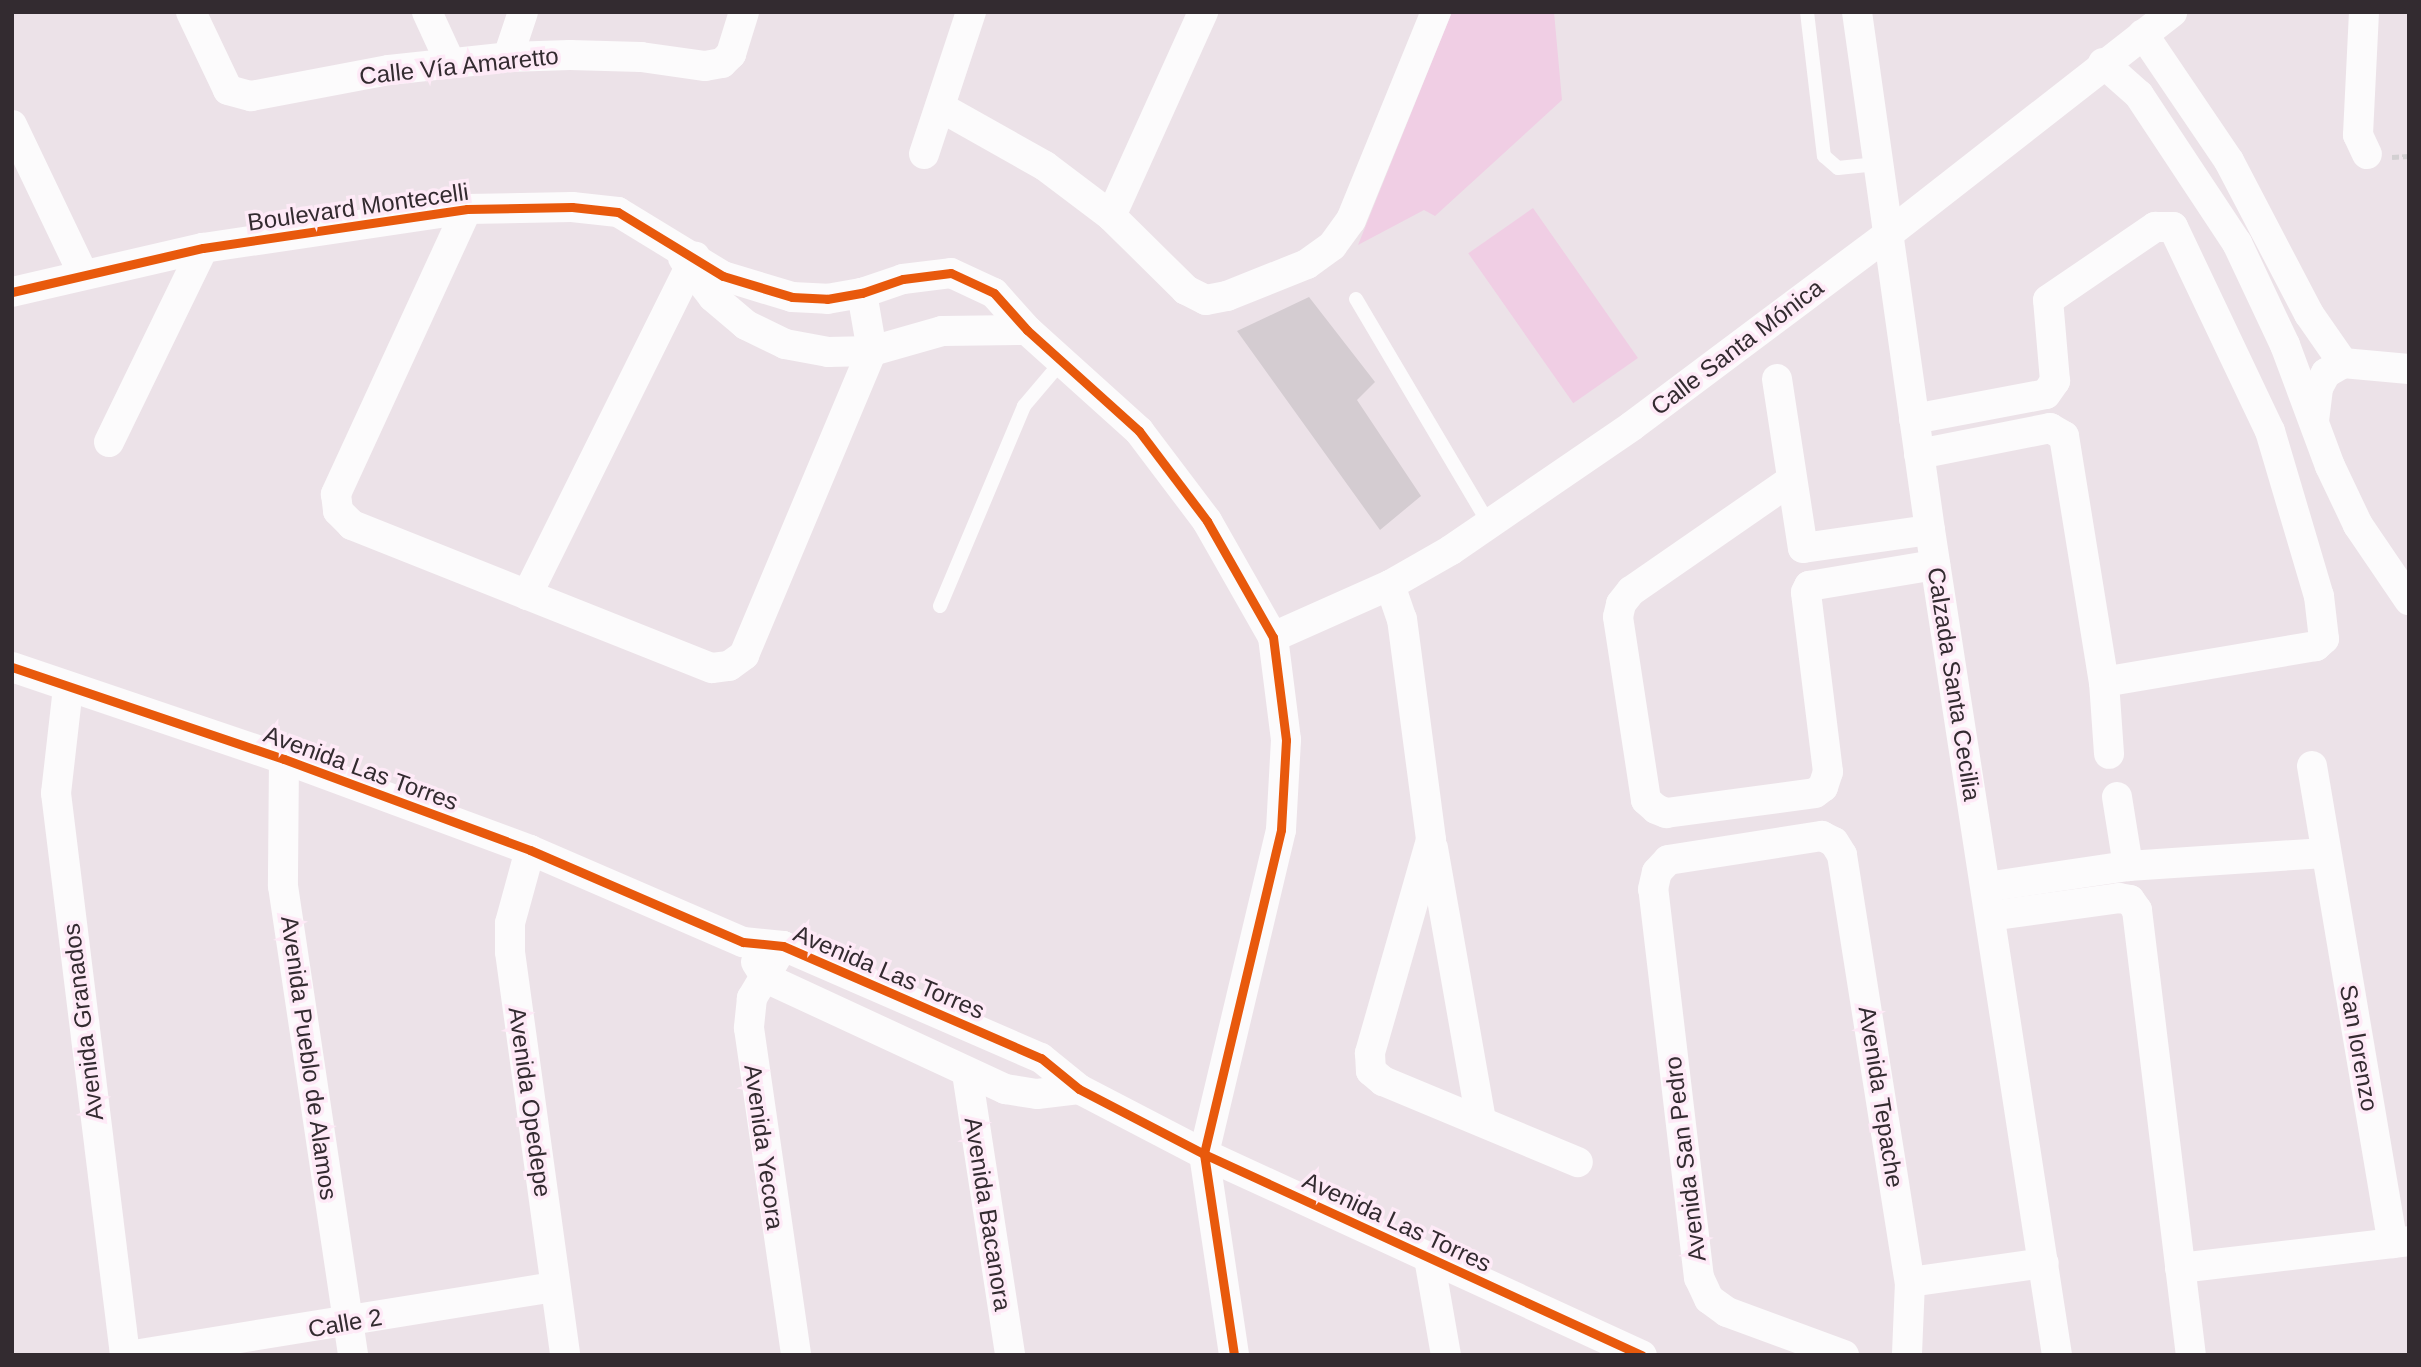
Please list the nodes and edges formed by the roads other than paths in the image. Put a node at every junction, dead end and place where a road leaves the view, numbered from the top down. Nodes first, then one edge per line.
1 (191, 12) edge
2 (427, 12) edge
3 (523, 12) edge
4 (744, 12) edge
5 (971, 12) edge
6 (1203, 12) edge
7 (1436, 12) edge
8 (1807, 12) edge
9 (1857, 12) edge
10 (2172, 12) edge
11 (2364, 12) edge
12 (2143, 34) junction
13 (508, 57) junction
14 (450, 62) junction
15 (2103, 63) junction
16 (942, 107) junction
17 (12, 125) edge
18 (2208, 128) junction
19 (2179, 149) junction
20 (924, 154) dead end
21 (2367, 154) dead end
22 (1878, 164) junction
23 (2250, 196) junction
24 (467, 209) junction
25 (2220, 215) junction
26 (1111, 216) junction
27 (1887, 235) junction
28 (203, 248) junction
29 (687, 257) junction
30 (82, 272) junction
31 (12, 292) edge
32 (862, 293) junction
33 (1356, 299) dead end
34 (1027, 330) junction
35 (872, 351) junction
36 (1063, 360) junction
37 (2343, 363) junction
38 (2409, 369) edge
39 (1777, 379) dead end
40 (1914, 419) junction
41 (2314, 421) junction
42 (109, 442) dead end
43 (1919, 454) junction
44 (1790, 481) junction
45 (1489, 524) junction
46 (1930, 530) junction
47 (1935, 565) junction
48 (1390, 585) junction
49 (527, 595) junction
50 (2409, 600) edge
51 (940, 606) dead end
52 (1273, 636) junction
53 (12, 667) edge
54 (2105, 682) junction
55 (68, 688) junction
56 (2109, 754) dead end
57 (284, 759) junction
58 (2312, 766) dead end
59 (2117, 797) dead end
60 (1431, 841) junction
61 (530, 850) junction
62 (2325, 853) junction
63 (2128, 866) junction
64 (1657, 872) joint
65 (1988, 901) junction
66 (743, 942) junction
67 (783, 946) junction
68 (766, 978) junction
69 (967, 1073) junction
70 (1079, 1089) junction
71 (1481, 1119) junction
72 (1204, 1154) junction
73 (1578, 1161) dead end
74 (2401, 1242) edge
75 (1429, 1258) junction
76 (2044, 1263) junction
77 (2180, 1268) junction
78 (1910, 1282) junction
79 (555, 1287) junction
80 (348, 1323) junction
81 (125, 1355) edge
82 (134, 1355) edge
83 (353, 1355) edge
84 (565, 1355) edge
85 (796, 1355) edge
86 (1010, 1355) edge
87 (1234, 1355) edge
88 (1446, 1355) edge
89 (1642, 1355) edge
90 (1844, 1355) edge
91 (1907, 1355) edge
92 (2057, 1355) edge
93 (2191, 1355) edge

1 - 14 street, Calle Vía Amaretto
2 - 14 street
3 - 13 street
4 - 13 street, Calle Vía Amaretto
5 - 16 street
6 - 26 street
7 - 26 street
8 - 22 lane
9 - 22 street, Calzada Santa Cecilia
10 - 12 street, Calle Santa Mónica
11 - 21 street
12 - 15 street, Calle Santa Mónica
12 - 18 street
13 - 14 street, Calle Vía Amaretto
15 - 19 street
15 - 27 street, Calle Santa Mónica
16 - 20 street
16 - 26 street
17 - 30 street
18 - 19 street
18 - 23 street
19 - 25 street
22 - 27 street, Calzada Santa Cecilia
23 - 25 street
23 - 37 street
24 - 28 street, Boulevard Montecelli
24 - 29 street, Boulevard Montecelli
24 - 49 street
25 - 41 street
27 - 40 street, Calzada Santa Cecilia
27 - 45 street, Calle Santa Mónica
28 - 30 street, Boulevard Montecelli
28 - 42 street
29 - 32 street, Boulevard Montecelli
29 - 35 street, Boulevard Montecelli
29 - 49 street
30 - 31 street, Boulevard Montecelli
32 - 34 street, Boulevard Montecelli
32 - 35 street
33 - 45 lane
34 - 35 street, Boulevard Montecelli
34 - 36 street, Boulevard Montecelli
35 - 49 street
36 - 51 lane
36 - 52 street, Boulevard Montecelli
37 - 38 street
37 - 41 street
39 - 44 street
40 - 43 street, Calzada Santa Cecilia
40 - 54 street
41 - 50 street
43 - 46 street, Calzada Santa Cecilia
43 - 54 street
44 - 46 street
44 - 47 street
45 - 48 street, Calle Santa Mónica
46 - 47 street, Calzada Santa Cecilia
47 - 65 street, Calzada Santa Cecilia
48 - 52 street, Calle Santa Mónica
48 - 60 street
52 - 72 street
53 - 55 street, Avenida Las Torres
54 - 56 street
55 - 57 street, Avenida Las Torres
55 - 81 street, Avenida Granados
57 - 61 street, Avenida Las Torres
57 - 80 street, Avenida Pueblo de Alamos
58 - 62 street
59 - 63 street
60 - 71 street
60 - 71 street
61 - 66 street, Avenida Las Torres
61 - 79 street, Avenida Opedepe
62 - 63 street
62 - 74 street, San lorenzo
63 - 65 street
64 - 78 street, Avenida Tepache
64 - 90 street, Avenida San Pedro
65 - 76 street, Calzada Santa Cecilia
65 - 77 street
66 - 67 street, Avenida Las Torres
66 - 68 street
67 - 68 street, Avenida Yecora
67 - 70 street, Avenida Las Torres
68 - 69 street
68 - 85 street, Avenida Yecora
69 - 70 street
69 - 86 street, Avenida Bacanora
70 - 72 street, Avenida Las Torres
71 - 73 street
72 - 75 street, Avenida Las Torres
72 - 87 street
74 - 77 street
75 - 88 street
75 - 89 street, Avenida Las Torres
76 - 78 street
76 - 92 street, Calzada Santa Cecilia
77 - 93 street
78 - 91 street, Avenida Tepache
79 - 80 street, Calle 2
79 - 84 street, Avenida Opedepe
80 - 82 street, Calle 2
80 - 83 street, Avenida Pueblo de Alamos

